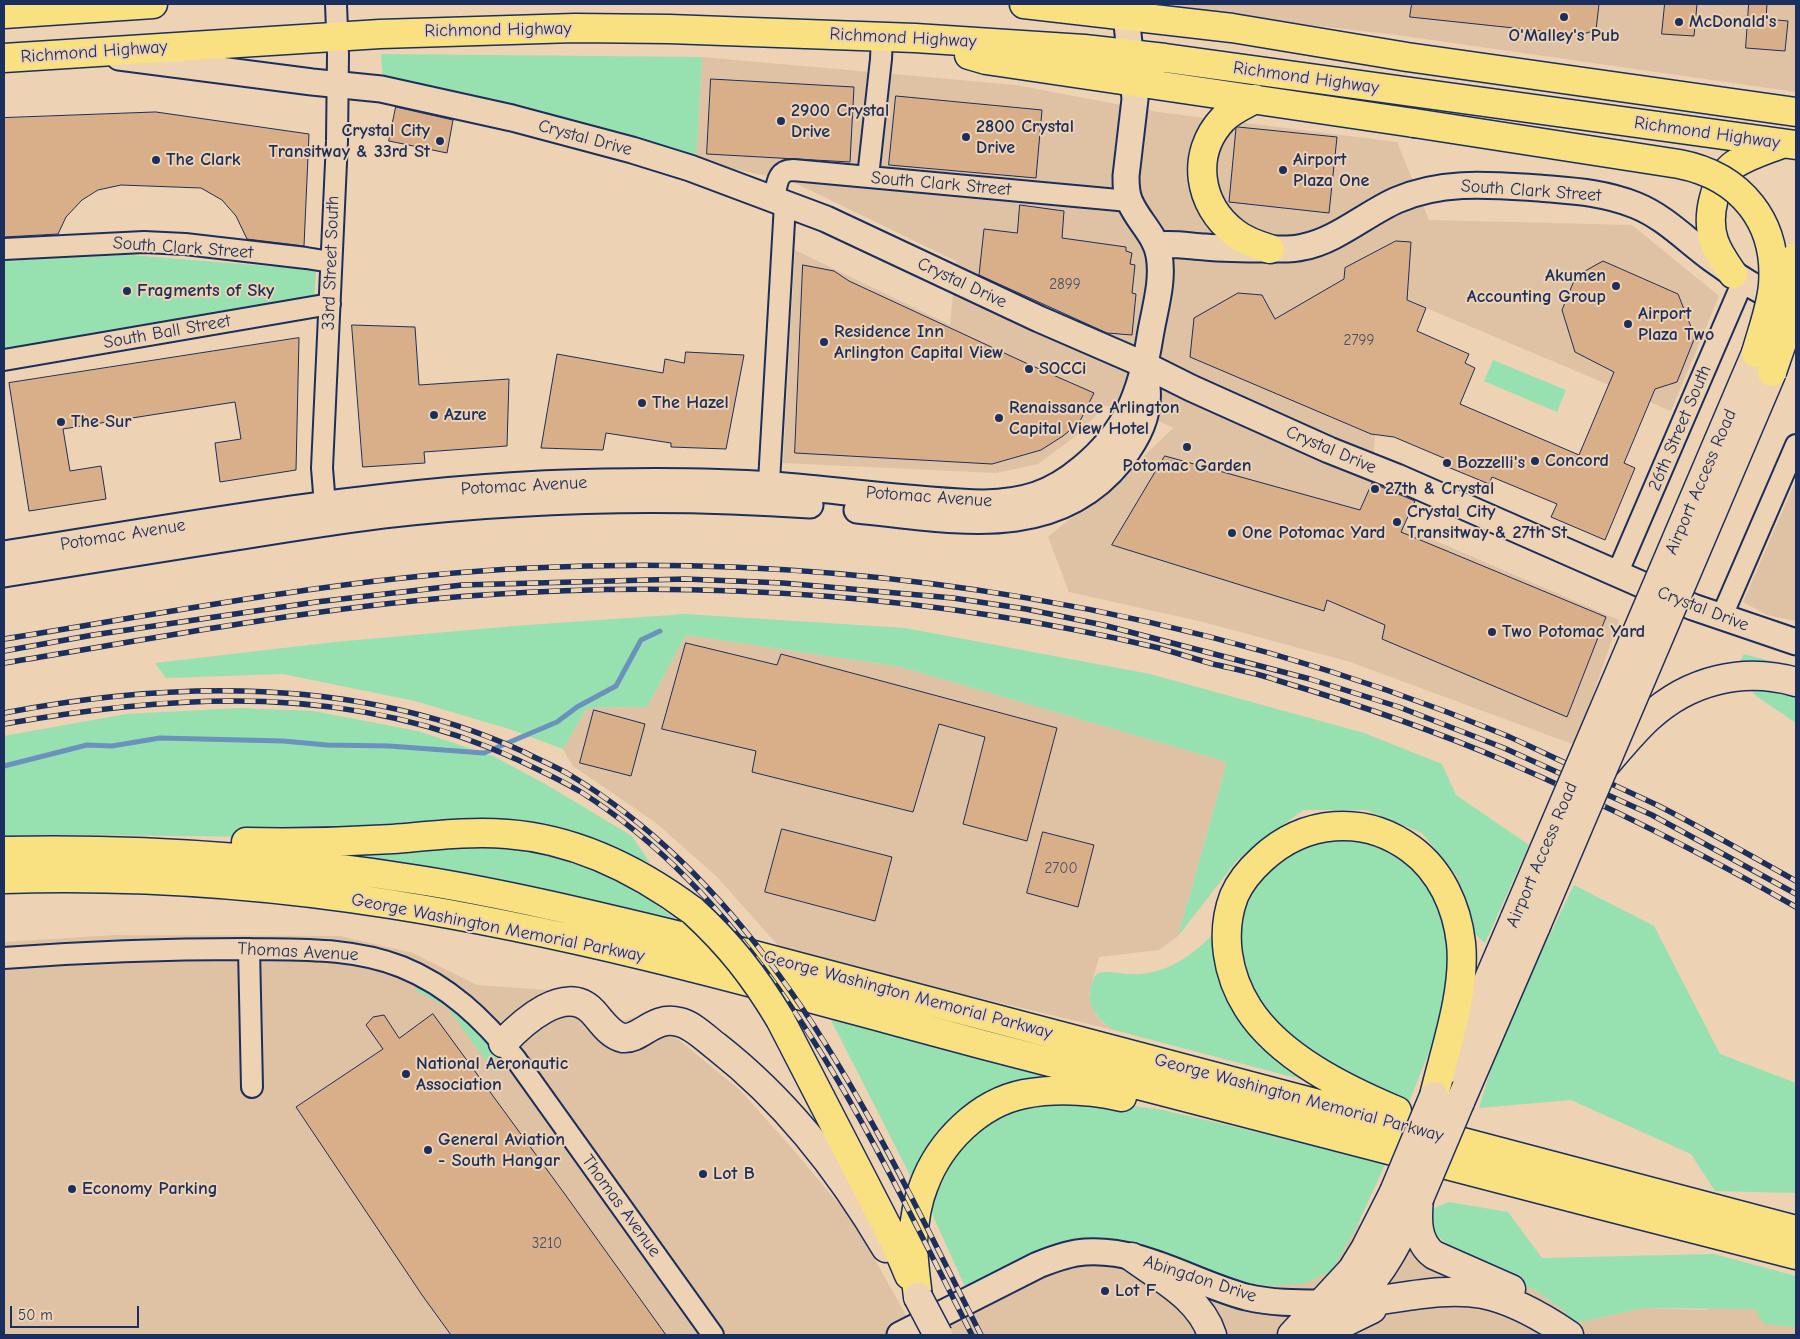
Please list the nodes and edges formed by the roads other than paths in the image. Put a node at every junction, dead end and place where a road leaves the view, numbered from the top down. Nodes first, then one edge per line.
1 (153, 4) edge
2 (336, 4) edge
3 (1024, 4) edge
4 (4, 14) edge
5 (1126, 15) junction
6 (338, 36) junction
7 (882, 36) junction
8 (915, 38) junction
9 (90, 53) junction
10 (50, 55) junction
11 (1130, 55) junction
12 (4, 58) edge
13 (4, 70) edge
14 (1132, 82) junction
15 (338, 85) junction
16 (1255, 99) junction
17 (1796, 112) edge
18 (1789, 145) edge
19 (868, 177) junction
20 (780, 201) junction
21 (1129, 201) junction
22 (1156, 245) junction
23 (4, 249) edge
24 (1270, 249) junction
25 (1796, 258) edge
26 (331, 262) junction
27 (1738, 278) junction
28 (1796, 302) edge
29 (330, 304) junction
30 (1796, 309) edge
31 (1796, 323) edge
32 (4, 360) edge
33 (1764, 362) junction
34 (1145, 365) junction
35 (1796, 445) edge
36 (769, 494) junction
37 (325, 513) junction
38 (5, 564) edge
39 (1617, 574) junction
40 (1721, 618) junction
41 (1796, 642) edge
42 (1796, 682) edge
43 (1604, 766) junction
44 (87, 850) junction
45 (4, 851) edge
46 (4, 879) edge
47 (1525, 922) junction
48 (249, 949) junction
49 (4, 958) edge
50 (503, 1043) junction
51 (252, 1087) dead end
52 (1447, 1099) junction
53 (1236, 1111) junction
54 (1488, 1148) junction
55 (1406, 1195) junction
56 (1403, 1230) junction
57 (1796, 1230) edge
58 (1796, 1254) edge
59 (1132, 1256) junction
60 (1178, 1290) junction
61 (1443, 1292) junction
62 (918, 1297) junction
63 (1393, 1298) junction
64 (1334, 1304) junction
65 (1564, 1332) edge
66 (714, 1335) edge
67 (900, 1335) edge
68 (938, 1335) edge
69 (1196, 1335) edge
70 (1212, 1335) edge
71 (1292, 1335) edge
72 (1315, 1335) edge
73 (1319, 1335) edge

1 - 4 highway
2 - 6 street, 33rd Street South
3 - 5 highway, Richmond Highway
5 - 11 street
5 - 17 highway, Richmond Highway
6 - 7 highway, Richmond Highway
6 - 9 highway, Richmond Highway
6 - 15 street, 33rd Street South
7 - 8 highway, Richmond Highway
7 - 19 street
8 - 11 highway, Richmond Highway
8 - 14 highway
9 - 10 highway, Richmond Highway
9 - 15 street, Crystal Drive
10 - 12 highway, Richmond Highway
10 - 13 highway
11 - 14 street
11 - 18 highway, Richmond Highway
14 - 16 highway
14 - 21 street
15 - 20 street, Crystal Drive
15 - 26 street, 33rd Street South
16 - 24 highway
16 - 33 highway, bridge
18 - 27 highway
19 - 20 street, South Clark Street
19 - 21 street, South Clark Street
20 - 34 street, Crystal Drive
20 - 36 street, South Clark Street
21 - 22 street, Potomac Avenue
22 - 24 street, South Clark Street
22 - 34 street, Potomac Avenue
23 - 26 street, South Clark Street
24 - 27 street, South Clark Street
25 - 33 highway, bridge
26 - 29 street, 33rd Street South
27 - 30 street, South Clark Street
27 - 39 street, 26th Street South
28 - 33 highway, bridge
29 - 32 street, South Ball Street
29 - 37 street, 33rd Street South
31 - 33 highway, bridge
33 - 43 main road, Airport Access Road, bridge
33 - 47 main road, Airport Access Road, bridge
34 - 36 street, Potomac Avenue
34 - 39 street, Crystal Drive
35 - 40 street
36 - 37 street, Potomac Avenue
37 - 38 street, Potomac Avenue
39 - 40 street, Crystal Drive
40 - 41 street, Crystal Drive
42 - 43 main road
43 - 47 main road, Airport Access Road, bridge
44 - 45 highway, George Washington Memorial Parkway
44 - 54 highway, George Washington Memorial Parkway
44 - 62 highway, bridge
46 - 53 highway, George Washington Memorial Parkway
47 - 52 main road, Airport Access Road
48 - 49 street, Thomas Avenue
48 - 50 street, Thomas Avenue
48 - 51 street
50 - 62 main road
50 - 66 street, Thomas Avenue
52 - 54 highway
52 - 55 main road, Airport Access Road, bridge
53 - 58 highway, George Washington Memorial Parkway
53 - 62 highway
54 - 57 highway, George Washington Memorial Parkway
55 - 56 main road, Airport Access Road
55 - 64 main road, Airport Access Road
55 - 65 main road
56 - 61 main road
56 - 64 main road, Airport Access Road
59 - 60 main road
59 - 64 street, Abingdon Drive
59 - 67 street, Abingdon Drive
60 - 69 main road
60 - 70 main road
61 - 63 main road, Abingdon Drive
61 - 65 main road, Abingdon Drive
62 - 68 main road, bridge
63 - 64 main road, Abingdon Drive
63 - 73 main road
64 - 71 main road, Airport Access Road
64 - 72 main road, Airport Access Road

